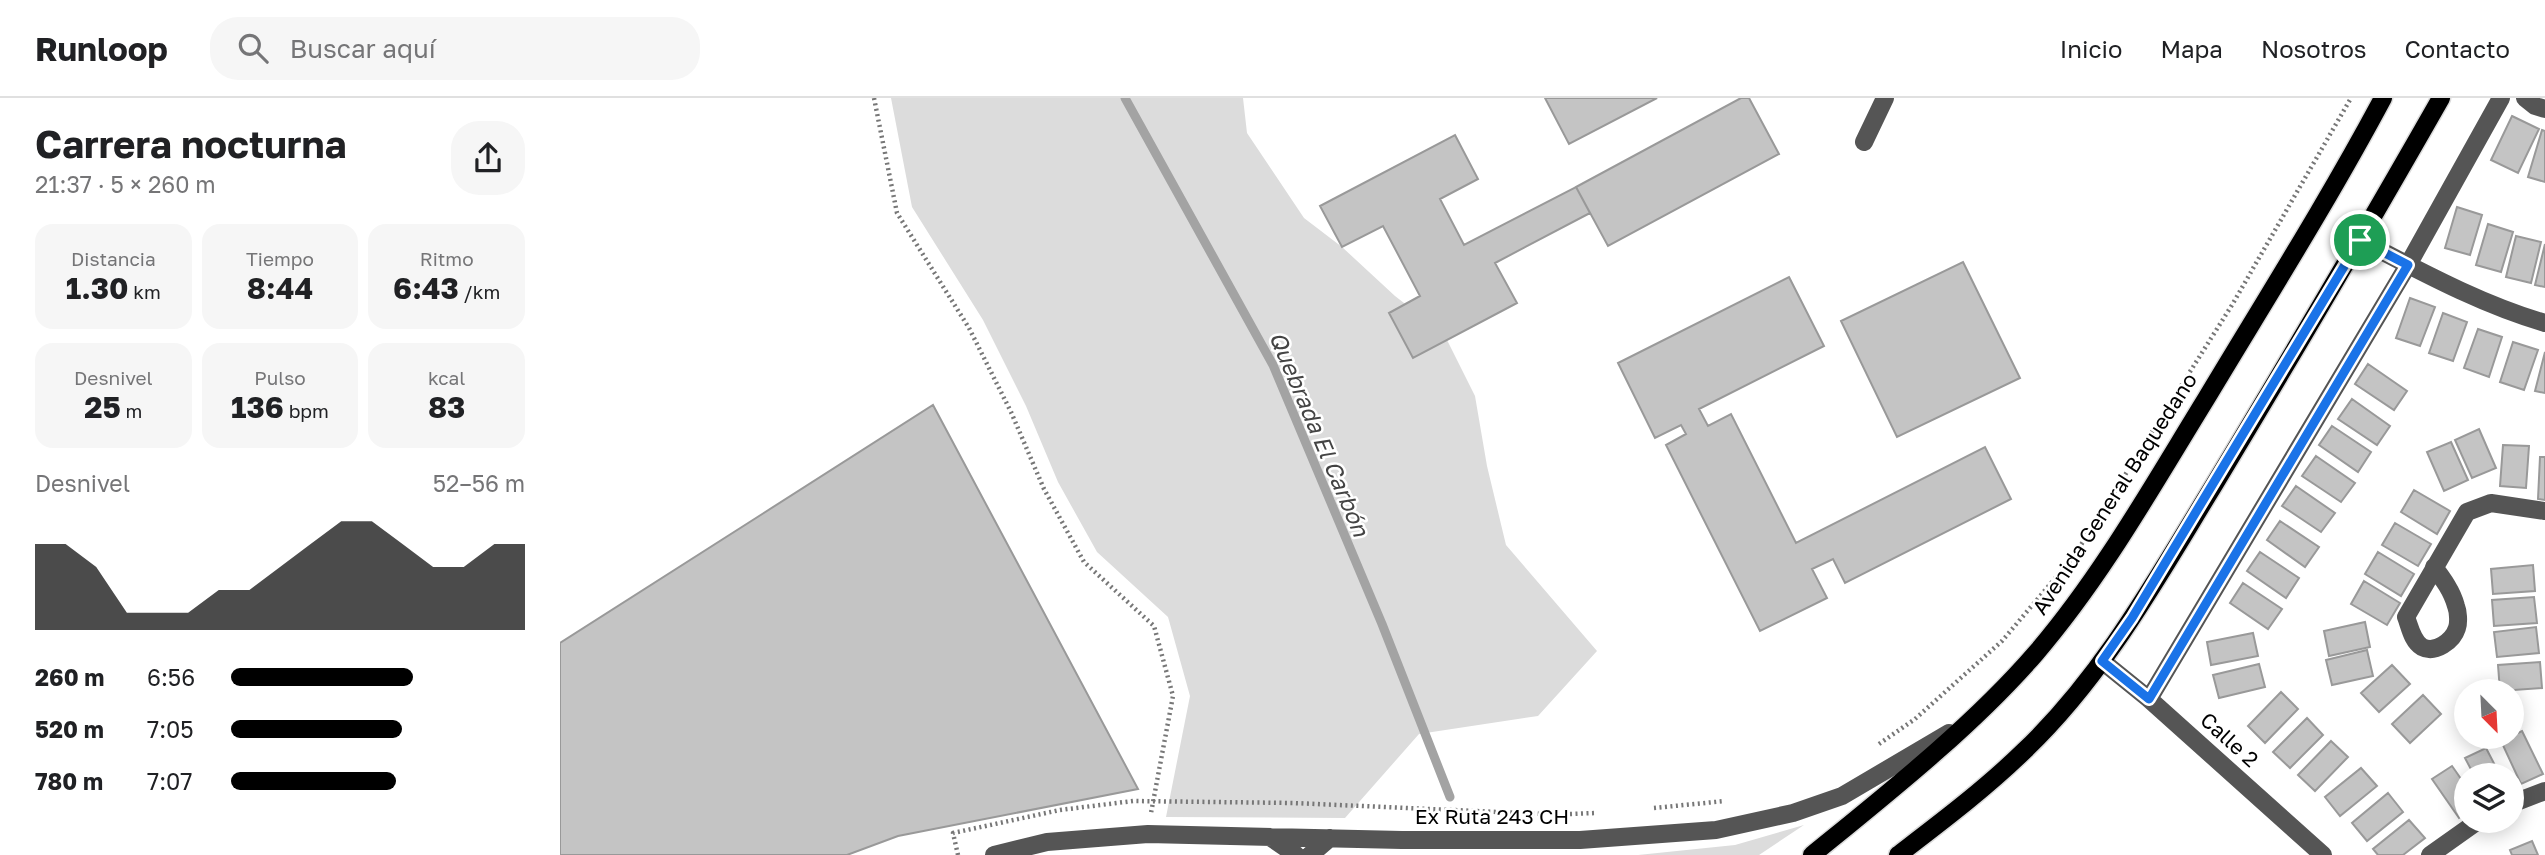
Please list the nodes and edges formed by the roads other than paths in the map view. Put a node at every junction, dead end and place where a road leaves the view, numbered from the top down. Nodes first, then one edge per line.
1 (1885, 98) edge
2 (2383, 98) edge
3 (2441, 98) edge
4 (2501, 98) edge
5 (2525, 98) edge
6 (2545, 109) edge
7 (1864, 142) dead end
8 (2360, 240) junction
9 (2408, 265) junction
10 (2545, 323) edge
11 (2545, 511) edge
12 (2434, 567) dead end
13 (2102, 661) junction
14 (2149, 699) junction
15 (1967, 723) junction
16 (2545, 791) edge
17 (2524, 799) edge
18 (2461, 833) edge
19 (1270, 837) junction
20 (1330, 838) junction
21 (994, 855) edge
22 (1296, 855) edge
23 (1310, 855) edge
24 (1812, 855) edge
25 (1898, 855) edge
26 (2323, 855) edge
27 (2430, 855) edge

1 - 7 street
2 - 15 main road, Avenida General Baquedano
3 - 8 main road
4 - 9 street
5 - 6 street
8 - 9 street
8 - 13 main road
9 - 10 street
9 - 14 street
11 - 12 street
13 - 14 street, Calle 2
13 - 25 main road
14 - 26 street, Calle 2
15 - 20 street, Ex Ruta 243 CH
15 - 24 main road, Avenida General Baquedano
16 - 17 street
18 - 27 street
19 - 20 street, Ex Ruta 243 CH
19 - 21 street, Ex Ruta 243 CH
19 - 22 street
20 - 23 street

